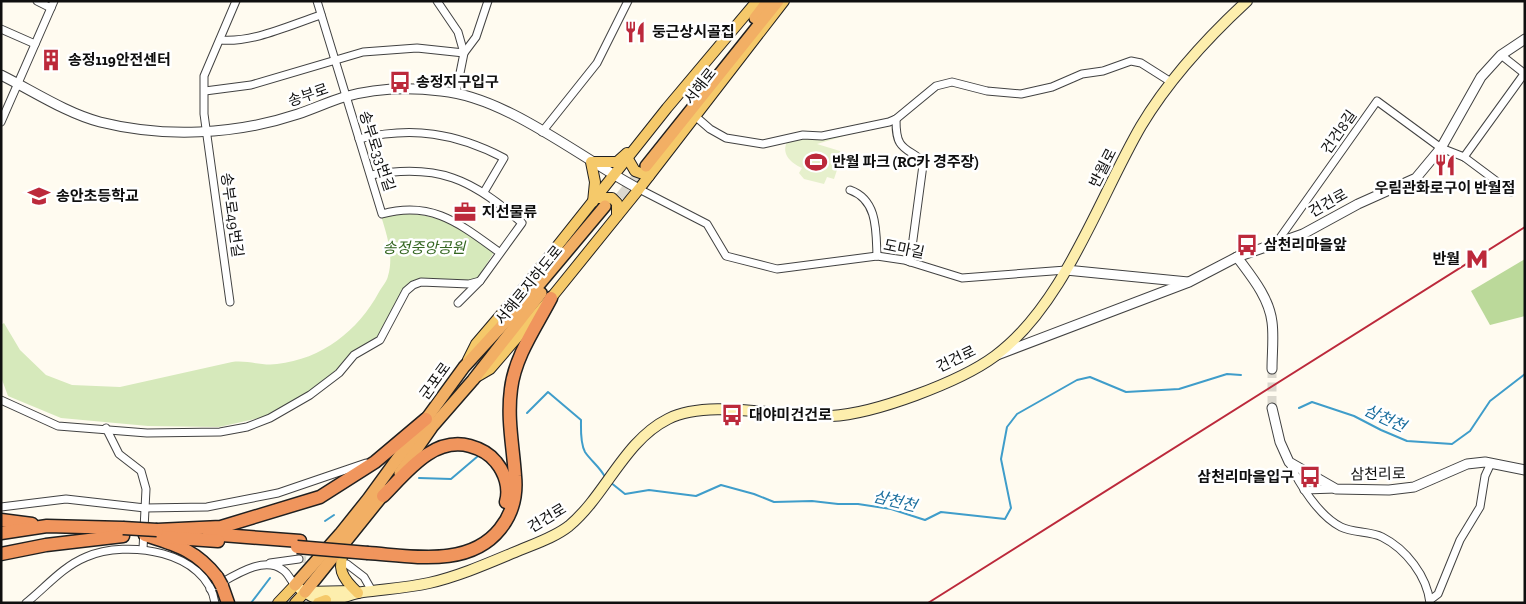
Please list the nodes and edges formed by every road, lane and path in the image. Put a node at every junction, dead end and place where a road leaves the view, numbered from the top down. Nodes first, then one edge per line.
1 (37, 1) edge
2 (236, 1) edge
3 (317, 1) edge
4 (437, 1) edge
5 (488, 1) edge
6 (628, 1) edge
7 (757, 1) edge
8 (768, 1) edge
9 (778, 1) edge
10 (784, 1) edge
11 (1247, 1) edge
12 (53, 4) edge
13 (321, 15) junction
14 (1, 29) edge
15 (1525, 39) edge
16 (220, 40) junction
17 (35, 44) junction
18 (464, 53) junction
19 (1500, 55) junction
20 (334, 59) junction
21 (1524, 74) edge
22 (1, 75) edge
23 (1172, 82) junction
24 (19, 84) junction
25 (205, 91) junction
26 (456, 93) junction
27 (346, 97) junction
28 (667, 108) junction
29 (696, 116) junction
30 (896, 119) junction
31 (1, 122) edge
32 (207, 131) junction
33 (542, 132) junction
34 (359, 139) junction
35 (1441, 148) junction
36 (1464, 157) junction
37 (628, 159) junction
38 (591, 162) junction
39 (645, 168) junction
40 (371, 174) junction
41 (615, 176) junction
42 (639, 189) junction
43 (850, 190) dead end
44 (484, 192) junction
45 (1511, 192) dead end
46 (604, 207) junction
47 (1277, 242) junction
48 (499, 252) junction
49 (877, 256) junction
50 (1237, 257) junction
51 (910, 262) junction
52 (1066, 270) junction
53 (480, 281) junction
54 (1189, 282) junction
55 (551, 298) junction
56 (230, 302) dead end
57 (458, 303) dead end
58 (995, 356) junction
59 (464, 367) joint
60 (1272, 369) tunnel mouth
61 (473, 380) junction
62 (1, 400) edge
63 (1272, 408) tunnel mouth
64 (426, 419) junction
65 (106, 428) junction
66 (381, 457) junction
67 (1290, 462) junction
68 (1491, 463) junction
69 (1525, 470) edge
70 (1337, 489) junction
71 (1304, 490) junction
72 (383, 496) junction
73 (1, 507) edge
74 (145, 508) junction
75 (1, 520) edge
76 (47, 526) junction
77 (123, 532) junction
78 (1, 533) edge
79 (152, 534) junction
80 (349, 540) junction
81 (143, 549) junction
82 (299, 549) junction
83 (368, 549) junction
84 (1, 554) edge
85 (347, 564) dead end
86 (259, 565) junction
87 (216, 584) junction
88 (295, 585) junction
89 (372, 591) junction
90 (305, 592) junction
91 (358, 593) junction
92 (1430, 601) edge
93 (322, 602) edge
94 (26, 603) edge
95 (215, 603) edge
96 (228, 603) edge
97 (278, 603) edge
98 (295, 603) edge

1 - 12 street
2 - 16 street, 송부로49번길
3 - 13 street, 송부로33번길
4 - 18 street
5 - 18 street
6 - 33 street
7 - 28 main road, 서해로
8 - 39 highway
9 - 39 highway
10 - 29 main road, 서해로
11 - 23 main road, 반월로
12 - 17 street
13 - 16 street
13 - 20 street, 송부로33번길
14 - 17 street
15 - 19 street, 건건로
16 - 25 street, 송부로49번길
17 - 24 street
18 - 20 street
18 - 26 street
19 - 21 street
19 - 35 street, 건건로
20 - 25 street
20 - 27 street, 송부로33번길
21 - 36 street
22 - 24 street, 송부로
23 - 30 street
23 - 52 main road, 반월로
24 - 31 street
24 - 32 street, 송부로
25 - 32 street, 송부로49번길
26 - 27 street, 송부로
26 - 33 street, 송부로
27 - 32 street, 송부로
27 - 34 street, 송부로33번길
28 - 37 main road, 서해로
28 - 38 main road
29 - 30 street
29 - 39 main road, 서해로
30 - 51 street
32 - 56 street, 송부로49번길
33 - 38 street, 송부로
34 - 40 street, 송부로33번길
34 - 44 street
35 - 36 street
35 - 47 street, 건건로
35 - 47 street, 건건8길
36 - 45 street
37 - 39 main road
37 - 41 main road, 서해로
38 - 41 street, 송부로
38 - 46 main road
39 - 42 main road, 서해로
40 - 44 street
40 - 48 street, 송부로33번길
41 - 42 street, 송부로
41 - 46 main road, 군포로
42 - 46 main road, 군포로
42 - 49 street, 도마길
43 - 49 street
44 - 48 street
46 - 55 main road, 군포로
46 - 59 highway, 서해로지하도로
46 - 61 highway, 서해로지하도로
47 - 50 street, 건건로
48 - 53 street
49 - 51 street, 도마길
50 - 54 street, 건건로
50 - 60 street
51 - 52 street, 도마길
52 - 54 street, 도마길
52 - 58 main road, 반월로
53 - 57 street
53 - 65 street
54 - 58 street, 건건로
55 - 61 main road, 군포로
55 - 83 highway
58 - 89 main road, 건건로
59 - 64 highway, 군포로
61 - 72 highway, 군포로
62 - 65 street
63 - 67 street
64 - 66 highway
64 - 88 highway, 군포로
65 - 74 street
66 - 74 street
66 - 79 highway
67 - 70 street, 삼천리로
67 - 71 street
68 - 69 street, 삼천리로
68 - 70 street, 삼천리로
68 - 92 street
70 - 71 street
71 - 92 street
72 - 80 highway, 군포로
72 - 83 highway
73 - 74 street
74 - 81 street
75 - 76 highway
76 - 77 highway
76 - 78 highway
77 - 79 highway
77 - 84 highway
79 - 82 highway
79 - 87 highway
80 - 90 highway, 군포로
80 - 91 main road
81 - 87 street
81 - 94 street
82 - 83 highway, bridge
82 - 86 street
85 - 89 street
86 - 87 street
86 - 88 street, 건건로
87 - 95 street
87 - 96 highway
88 - 90 main road, 건건로
88 - 97 main road, 군포로
89 - 91 main road, 건건로
90 - 91 main road, 건건로
90 - 93 main road, 건건로
90 - 98 main road, 군포로
91 - 93 main road, 건건로

